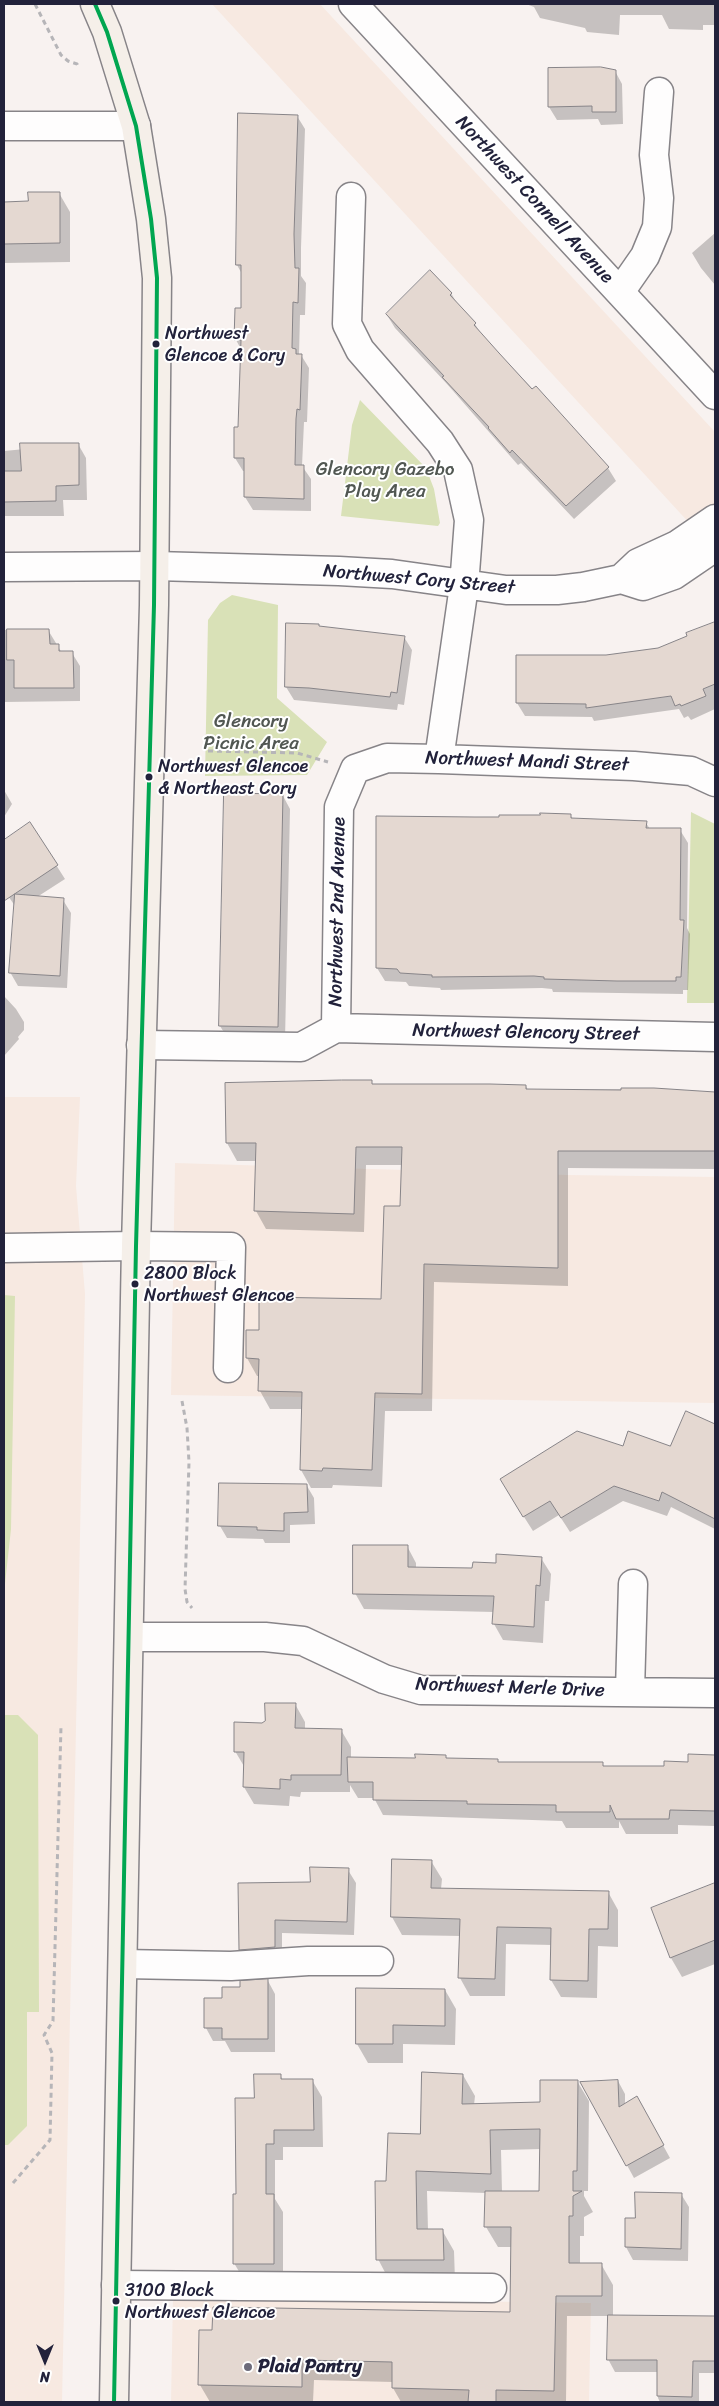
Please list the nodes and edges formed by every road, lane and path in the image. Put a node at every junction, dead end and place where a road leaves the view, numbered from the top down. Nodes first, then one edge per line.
1 (35, 4) edge
2 (95, 4) edge
3 (353, 4) edge
4 (78, 68) dead end
5 (659, 92) dead end
6 (4, 126) edge
7 (136, 126) junction
8 (351, 197) dead end
9 (620, 292) junction
10 (715, 395) edge
11 (715, 519) edge
12 (715, 547) edge
13 (155, 566) junction
14 (4, 567) edge
15 (621, 579) junction
16 (464, 586) junction
17 (208, 751) dead end
18 (439, 759) junction
19 (343, 766) junction
20 (708, 779) edge
21 (336, 1028) junction
22 (715, 1037) edge
23 (141, 1045) junction
24 (136, 1246) junction
25 (4, 1248) edge
26 (228, 1368) dead end
27 (182, 1401) dead end
28 (632, 1584) dead end
29 (187, 1602) junction
30 (184, 1610) dead end
31 (195, 1610) dead end
32 (130, 1637) junction
33 (630, 1691) junction
34 (715, 1693) edge
35 (61, 1726) dead end
36 (379, 1961) dead end
37 (123, 1964) junction
38 (14, 2183) dead end
39 (116, 2285) junction
40 (492, 2288) dead end
41 (114, 2402) edge

1 - 4 path
2 - 7 main road
3 - 9 street, Northwest Connell Avenue
5 - 9 street
6 - 7 street
7 - 13 main road
8 - 16 street
9 - 10 street, Northwest Connell Avenue
11 - 15 street
12 - 15 street, Northwest Cory Street
13 - 14 street, Northwest Cory Street
13 - 16 street, Northwest Cory Street
13 - 23 main road
15 - 16 street, Northwest Cory Street
16 - 18 street
17 - 19 path
18 - 19 street, Northwest Mandi Street
18 - 20 street, Northwest Mandi Street
19 - 21 street, Northwest 2nd Avenue
21 - 22 street, Northwest Glencory Street
21 - 23 street
23 - 24 main road
24 - 25 street
24 - 26 street
24 - 32 main road
27 - 29 path
28 - 33 street, Northwest Merle Drive
29 - 30 path
29 - 31 path
32 - 33 street, Northwest Merle Drive
32 - 37 main road
33 - 34 street, Northwest Merle Drive
35 - 38 path
36 - 37 street
37 - 39 main road
39 - 40 street
39 - 41 main road

